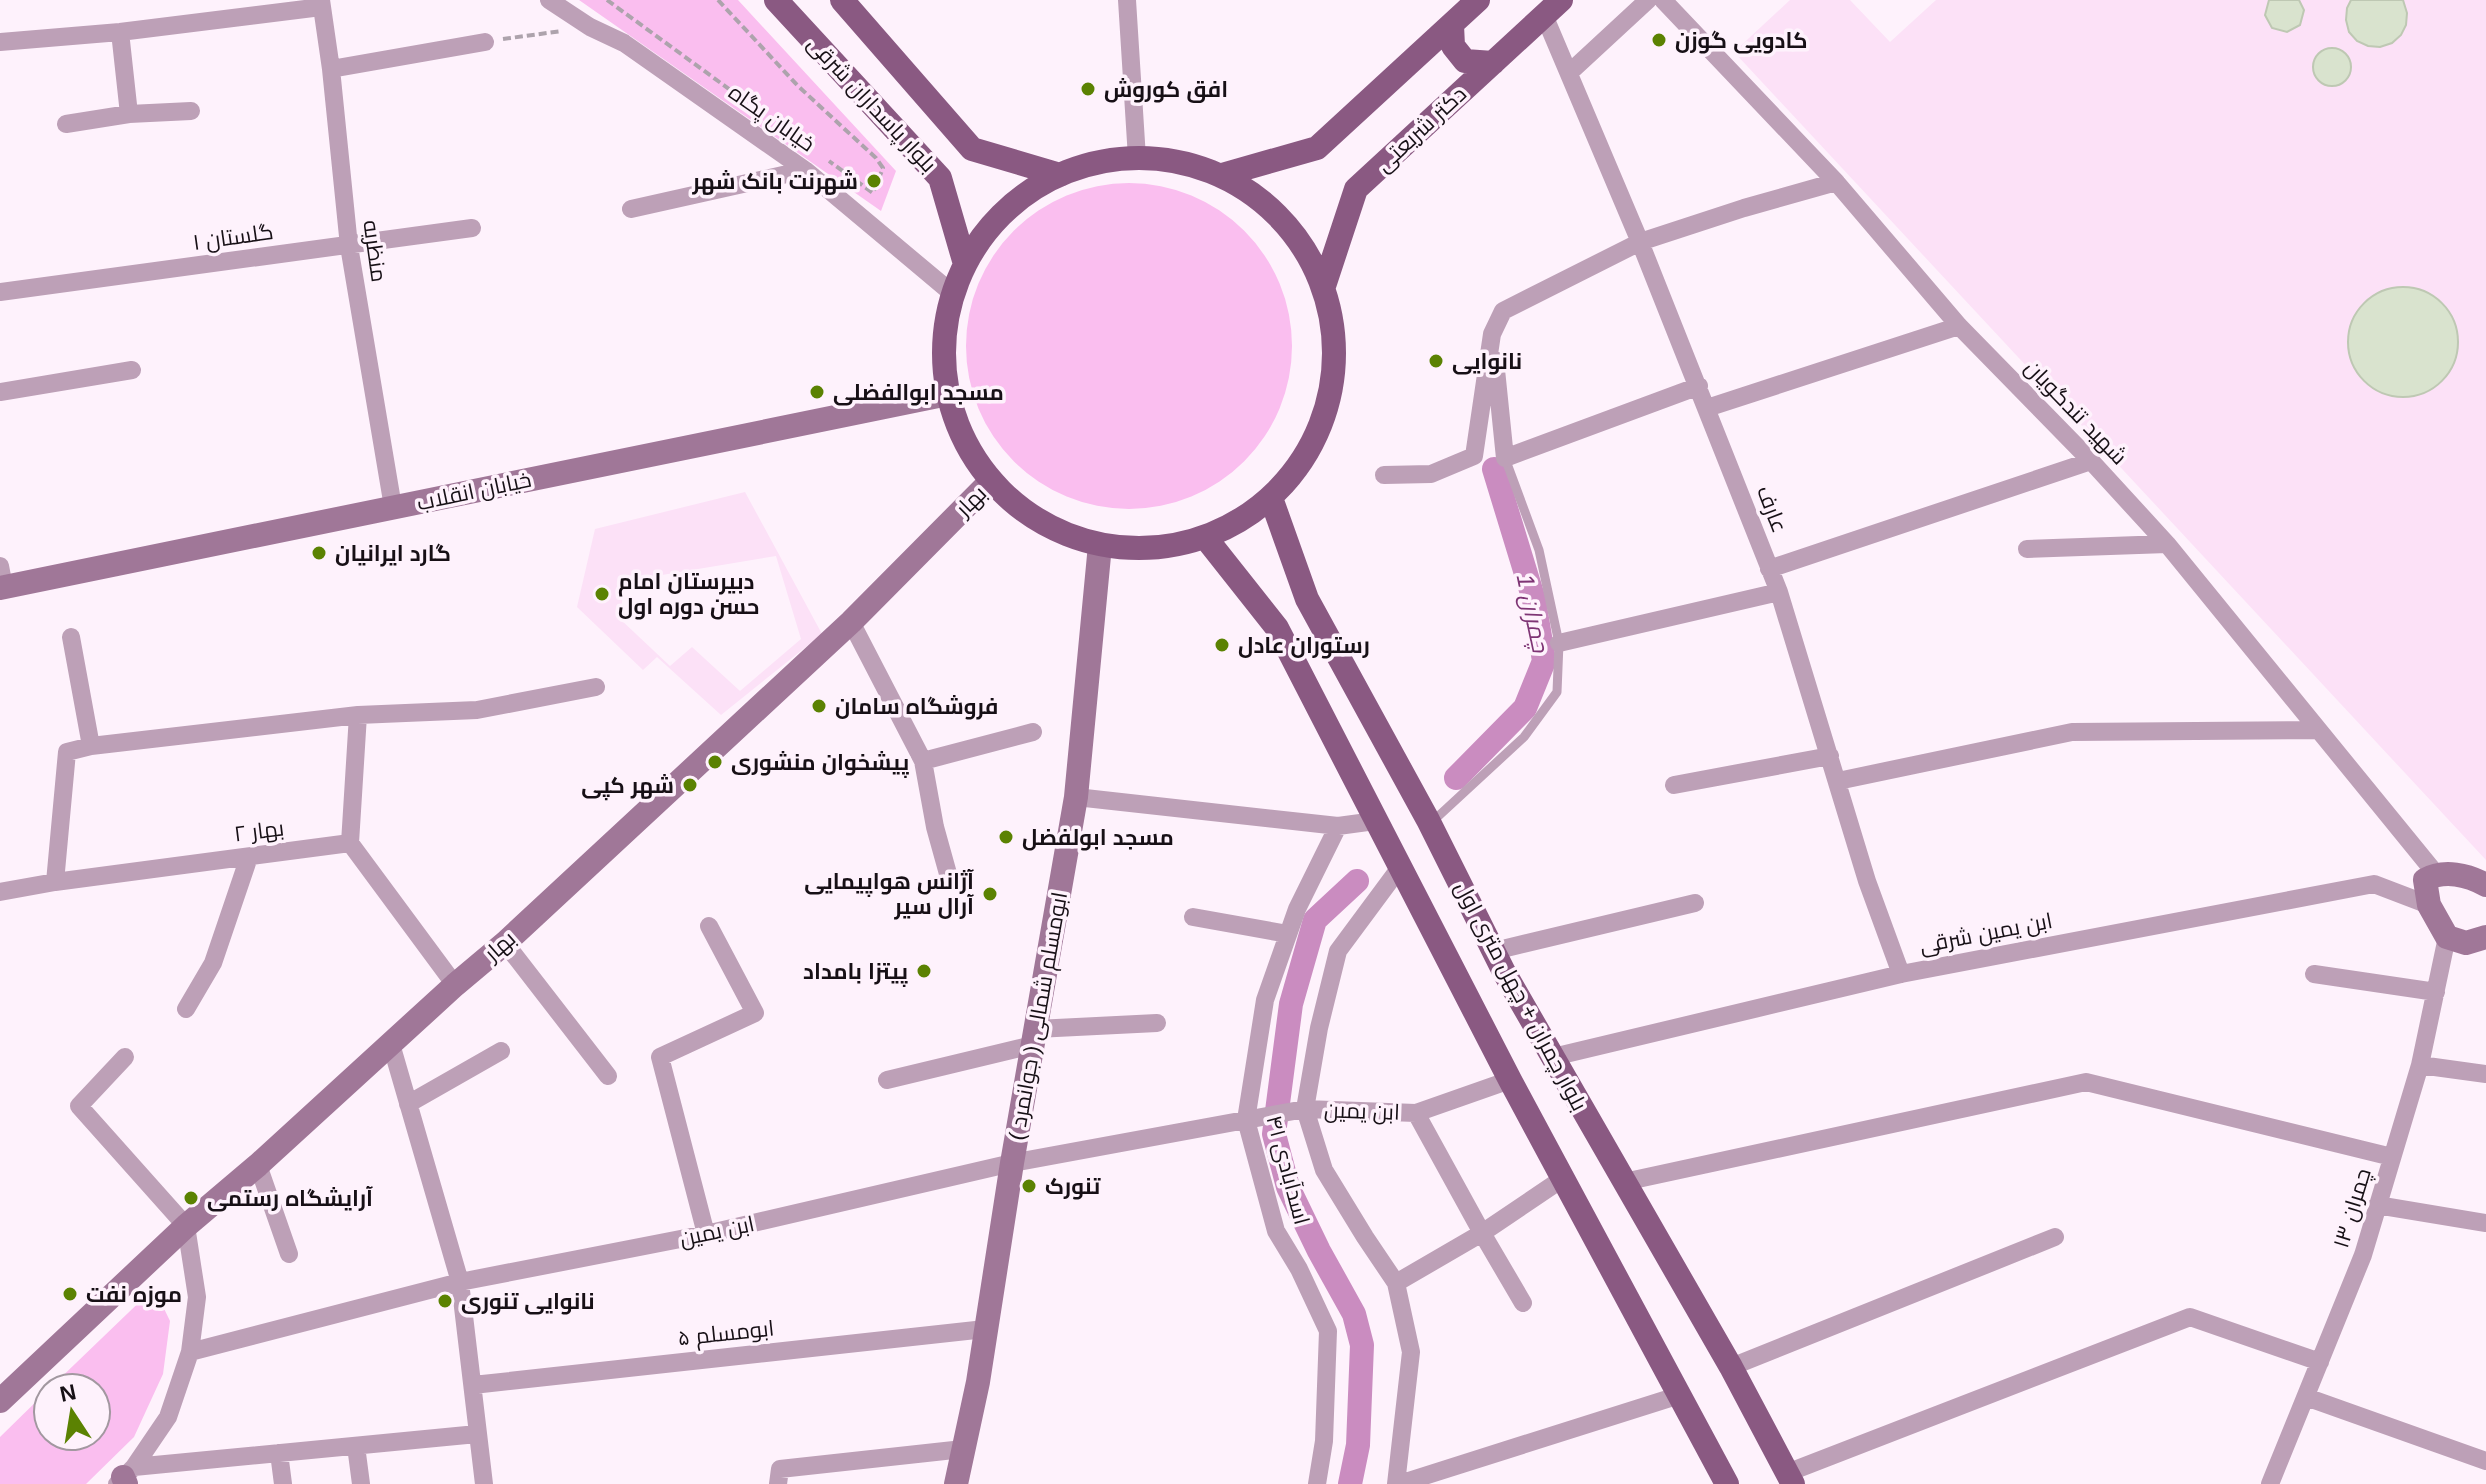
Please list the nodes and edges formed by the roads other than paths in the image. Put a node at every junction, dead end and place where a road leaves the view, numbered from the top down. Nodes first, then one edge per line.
1 (549, 0) edge
2 (776, 0) edge
3 (842, 0) edge
4 (1127, 0) edge
5 (1478, 0) edge
6 (1648, 0) edge
7 (1663, 0) edge
8 (321, 3) edge
9 (1553, 8) edge
10 (1452, 25) junction
11 (120, 32) junction
12 (0, 42) edge
13 (485, 42) road end
14 (1493, 63) junction
15 (331, 69) junction
16 (1569, 73) junction
17 (191, 111) dead end
18 (129, 114) junction
19 (66, 124) dead end
20 (1137, 158) junction
21 (805, 170) junction
22 (1060, 175) junction
23 (1222, 175) junction
24 (1836, 182) junction
25 (631, 209) dead end
26 (472, 228) dead end
27 (1640, 242) junction
28 (349, 246) junction
29 (965, 264) junction
30 (1324, 286) junction
31 (0, 292) edge
32 (953, 294) junction
33 (1959, 326) junction
34 (1492, 334) junction
35 (132, 370) dead end
36 (1699, 386) junction
37 (0, 392) edge
38 (948, 394) junction
39 (1707, 408) junction
40 (1505, 458) junction
41 (2091, 461) junction
42 (1384, 475) dead end
43 (991, 481) junction
44 (1271, 498) junction
45 (393, 507) junction
46 (1205, 537) junction
47 (2167, 544) junction
48 (1100, 545) junction
49 (2027, 549) dead end
50 (1769, 569) junction
51 (1, 580) edge
52 (1779, 592) junction
53 (851, 622) junction
54 (71, 637) dead end
55 (1559, 643) junction
56 (596, 687) dead end
57 (358, 715) junction
58 (2318, 730) junction
59 (1033, 732) dead end
60 (91, 746) junction
61 (1830, 756) junction
62 (923, 761) junction
63 (1838, 781) junction
64 (1674, 785) dead end
65 (1076, 797) junction
66 (1375, 821) junction
67 (1430, 824) junction
68 (1338, 826) junction
69 (350, 843) junction
70 (249, 857) junction
71 (1401, 866) junction
72 (2436, 874) junction
73 (950, 881) dead end
74 (55, 882) junction
75 (2486, 885) edge
76 (0, 891) edge
77 (1695, 903) dead end
78 (2429, 905) junction
79 (1193, 917) dead end
80 (709, 926) dead end
81 (1288, 934) junction
82 (2471, 941) edge
83 (505, 943) junction
84 (1494, 951) junction
85 (1901, 974) junction
86 (2314, 974) dead end
87 (455, 985) junction
88 (2436, 992) junction
89 (186, 1009) dead end
90 (1157, 1023) dead end
91 (1034, 1037) junction
92 (391, 1044) junction
93 (501, 1051) dead end
94 (125, 1057) dead end
95 (1553, 1057) junction
96 (2420, 1065) junction
97 (2486, 1074) edge
98 (608, 1076) dead end
99 (887, 1080) dead end
100 (1510, 1080) junction
101 (408, 1104) junction
102 (1305, 1109) junction
103 (1416, 1113) junction
104 (1246, 1120) junction
105 (2392, 1157) junction
106 (1012, 1163) junction
107 (258, 1165) junction
108 (1562, 1179) junction
109 (1624, 1182) junction
110 (2377, 1205) junction
111 (2486, 1223) edge
112 (186, 1226) junction
113 (1482, 1233) junction
114 (706, 1234) junction
115 (2055, 1237) dead end
116 (289, 1254) dead end
117 (460, 1282) junction
118 (1396, 1283) junction
119 (1523, 1303) dead end
120 (985, 1329) junction
121 (190, 1352) junction
122 (42, 1361) junction
123 (2320, 1362) junction
124 (1731, 1367) junction
125 (0, 1374) edge
126 (473, 1385) junction
127 (1680, 1395) junction
128 (2306, 1397) junction
129 (0, 1401) edge
130 (477, 1434) junction
131 (356, 1446) junction
132 (963, 1449) junction
133 (279, 1453) junction
134 (2486, 1461) edge
135 (125, 1478) edge
136 (1790, 1479) edge
137 (283, 1484) edge
138 (361, 1484) edge
139 (484, 1484) edge
140 (778, 1484) edge
141 (956, 1484) edge
142 (1317, 1484) edge
143 (1397, 1484) edge
144 (1727, 1484) edge
145 (2270, 1484) edge

1 - 21 street, خیابان پگاه
2 - 29 main road, بلوار پاسداران شرقی
3 - 22 main road, بلوار پاسداران شرقی
4 - 20 street
5 - 10 main road
6 - 16 street
7 - 24 street, شهید تندگویان
8 - 11 street
8 - 15 street, منظریه
9 - 14 main road, دکتر شریعتی
9 - 16 street, عارف
10 - 14 main road
10 - 23 main road
11 - 12 street
11 - 18 street
13 - 15 street
14 - 30 main road, دکتر شریعتی
15 - 28 street, منظریه
16 - 27 street, عارف
17 - 18 street
18 - 19 street
20 - 22 main road
20 - 23 main road
21 - 25 street
21 - 32 street, خیابان پگاه
22 - 29 main road
23 - 30 main road
24 - 27 street
24 - 33 street, شهید تندگویان
26 - 28 street, گلستان ۱
27 - 34 street
27 - 36 street, عارف
28 - 31 street, گلستان ۱
28 - 45 street, منظریه
29 - 32 main road
30 - 44 main road
32 - 38 main road
33 - 39 street
33 - 41 street, شهید تندگویان
34 - 40 street
34 - 42 street
35 - 37 street
36 - 39 street, عارف
36 - 40 street
38 - 43 main road
38 - 45 main road, خیابان انقلاب
39 - 50 street, عارف
40 - 55 lane
41 - 47 street, شهید تندگویان
41 - 50 street
43 - 48 main road
43 - 53 main road, بهار
44 - 46 main road
44 - 67 main road, بلوار چمران + چهل متری اول
45 - 51 main road, خیابان انقلاب
46 - 48 main road
46 - 66 main road, بلوار چمران + چهل متری اول
47 - 49 street
47 - 58 street, شهید تندگویان
48 - 65 main road, ابومسلم شمالی ( جوانمرد )
50 - 52 street, عارف
52 - 55 street
52 - 61 street, عارف
53 - 62 street
53 - 83 main road, بهار
54 - 60 street
55 - 67 lane
56 - 57 street
57 - 60 street
57 - 69 street
58 - 63 street
58 - 72 street, شهید تندگویان
59 - 62 street
60 - 74 street
61 - 63 street, عارف
61 - 64 street
62 - 73 street
63 - 85 street, عارف
65 - 68 street
65 - 91 main road, ابومسلم شمالی ( جوانمرد )
66 - 68 street
66 - 71 main road, بلوار چمران + چهل متری اول
67 - 84 main road, بلوار چمران + چهل متری اول
68 - 81 street, اسدآبادی ۴۱
69 - 70 street, بهار ۲
69 - 87 street
70 - 74 street, بهار ۲
70 - 89 street
71 - 100 main road, بلوار چمران + چهل متری اول
71 - 102 street
72 - 75 main road
72 - 78 main road
74 - 76 street, بهار ۲
77 - 84 street
78 - 82 main road
78 - 85 street, ابن یمین شرقی
79 - 81 street
80 - 114 street
81 - 104 street, اسدآبادی ۴۱
82 - 88 street, چمران ۱۳
83 - 87 main road, بهار
83 - 98 street
84 - 95 main road, بلوار چمران + چهل متری اول
85 - 95 street, ابن یمین شرقی
86 - 88 street
87 - 92 main road, بهار
88 - 96 street, چمران ۱۳
90 - 91 street
91 - 99 street
91 - 106 main road, ابومسلم شمالی ( جوانمرد )
92 - 101 street
92 - 107 main road, بهار
93 - 101 street
94 - 112 street
95 - 109 main road, بلوار چمران + چهل متری اول
96 - 97 street
96 - 105 street, چمران ۱۳
100 - 103 street, ابن یمین
100 - 108 main road, بلوار چمران + چهل متری اول
101 - 117 street
102 - 103 street, ابن یمین
102 - 104 street, ابن یمین
102 - 118 street
103 - 113 street
104 - 106 street, ابن یمین
104 - 142 street, اسدآبادی ۴۱
105 - 109 street
105 - 110 street, چمران ۱۳
106 - 114 street, ابن یمین
106 - 120 main road, ابومسلم شمالی ( جوانمرد )
107 - 112 main road, بهار
107 - 116 street
108 - 113 street
108 - 127 main road, بلوار چمران + چهل متری اول
109 - 124 main road, بلوار چمران + چهل متری اول
110 - 111 street
110 - 123 street, چمران ۱۳
112 - 121 street
112 - 122 main road, بهار
113 - 118 street
113 - 119 street
114 - 117 street, ابن یمین
115 - 124 street
117 - 121 street, ابن یمین
117 - 126 street
118 - 143 street
120 - 126 street, ابومسلم ۵
120 - 132 main road, ابومسلم شمالی ( جوانمرد )
121 - 135 street
122 - 125 main road
122 - 129 main road, بهار
123 - 128 street, چمران ۱۳
123 - 136 street
124 - 136 main road, بلوار چمران + چهل متری اول
126 - 130 street
127 - 143 street
127 - 144 main road, بلوار چمران + چهل متری اول
128 - 134 street
128 - 145 street, چمران ۱۳
130 - 131 street
130 - 139 street
131 - 133 street
131 - 138 street
132 - 140 street
132 - 141 main road, ابومسلم شمالی ( جوانمرد )
133 - 135 street
133 - 137 street

